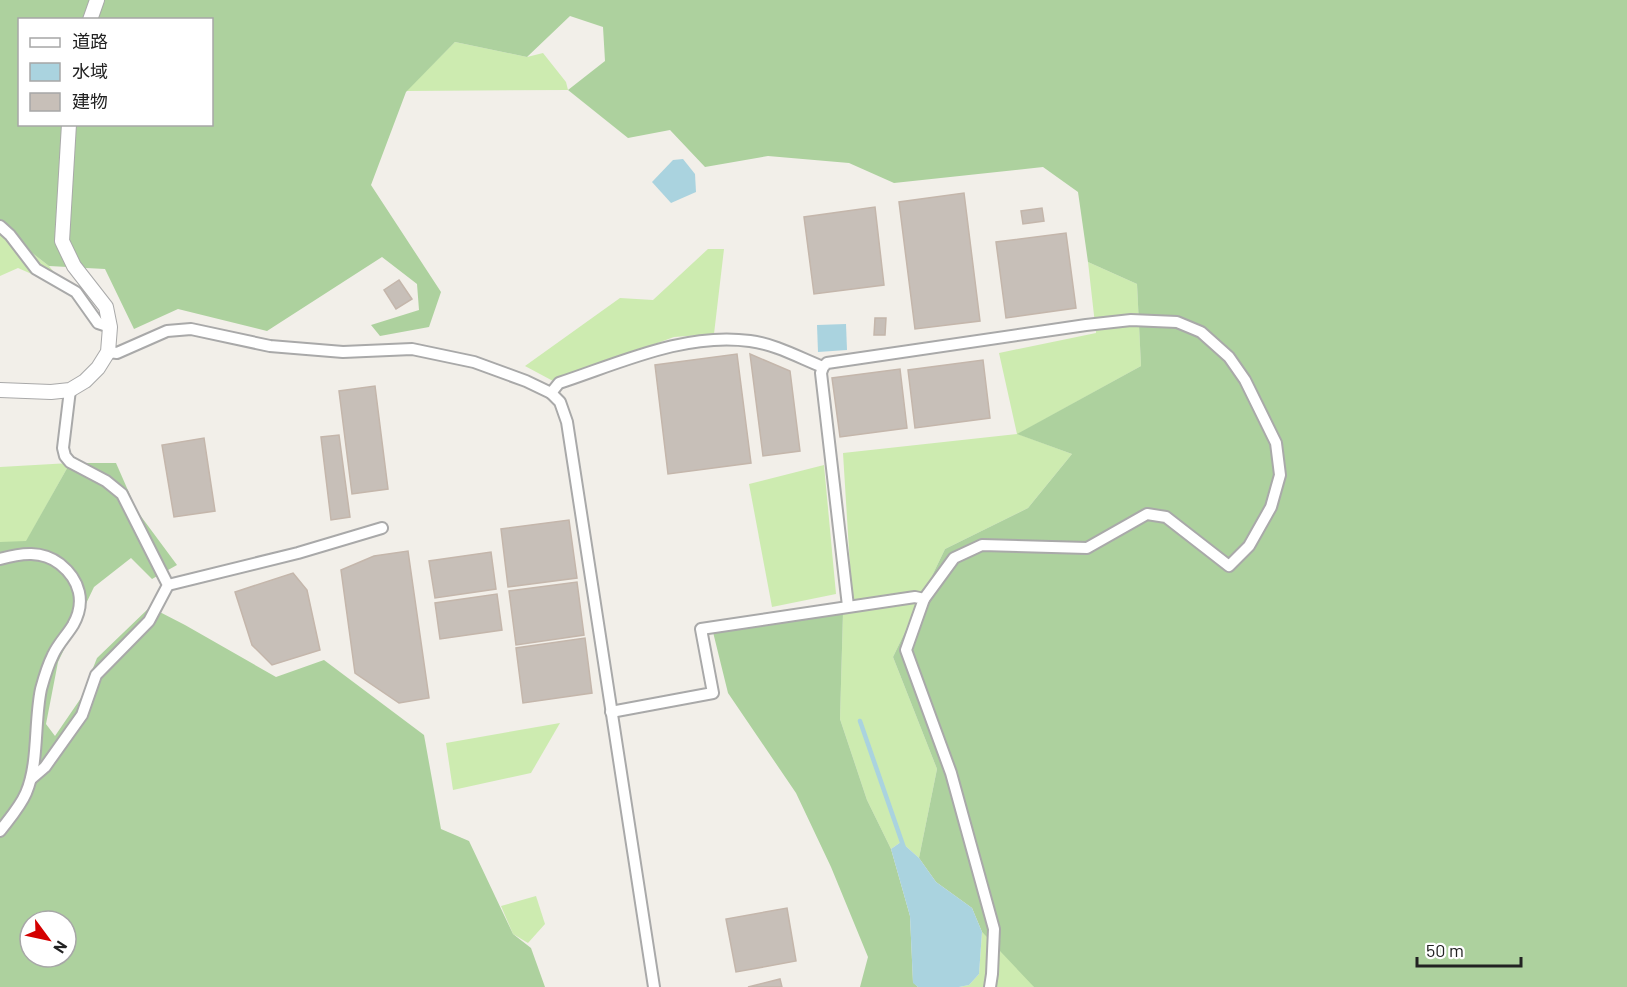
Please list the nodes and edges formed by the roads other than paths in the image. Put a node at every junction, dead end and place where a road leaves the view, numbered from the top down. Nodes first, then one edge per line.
1 (97, 0) edge
2 (91, 18) edge
3 (69, 126) edge
4 (0, 225) edge
5 (110, 327) junction
6 (108, 352) junction
7 (823, 367) junction
8 (0, 390) edge
9 (70, 390) junction
10 (551, 393) junction
11 (382, 528) dead end
12 (0, 559) edge
13 (168, 585) junction
14 (924, 599) junction
15 (848, 606) junction
16 (611, 711) junction
17 (31, 779) junction
18 (0, 831) edge
19 (654, 987) edge
20 (990, 987) edge

1 - 2 street
3 - 5 street
4 - 5 street
5 - 6 street
6 - 9 street
6 - 10 street
7 - 10 street
7 - 14 street
7 - 15 street
8 - 9 street
9 - 13 street
10 - 16 street
11 - 13 street
12 - 17 street
13 - 17 street
14 - 15 street
14 - 20 street
15 - 16 street
16 - 19 street
17 - 18 street

